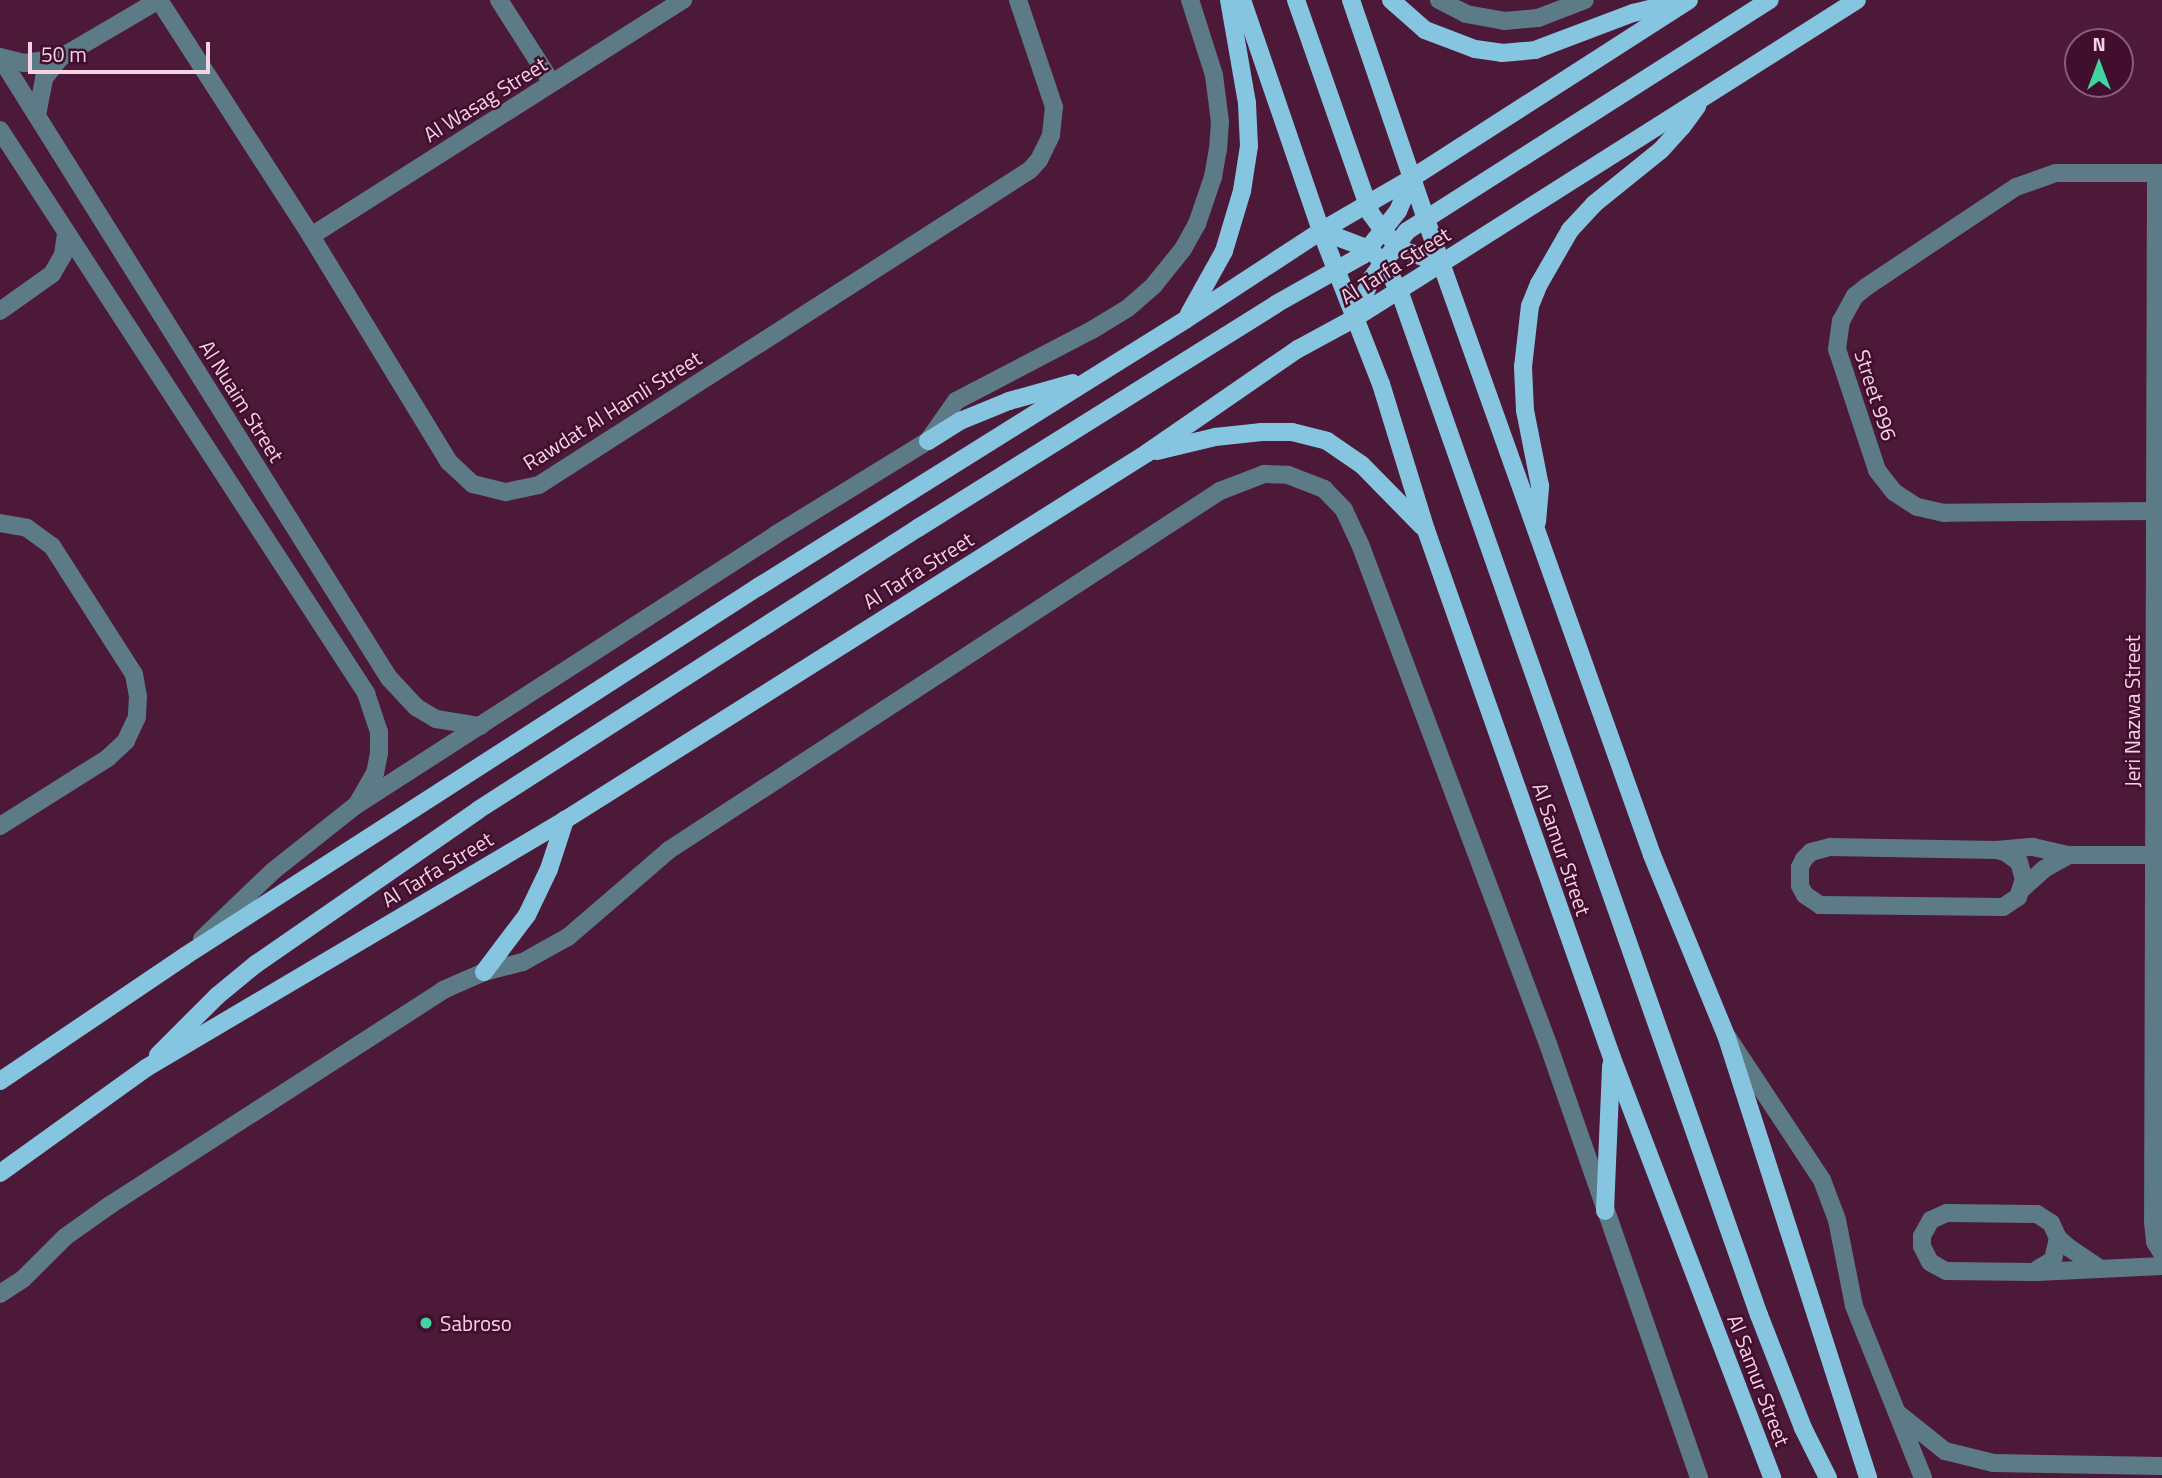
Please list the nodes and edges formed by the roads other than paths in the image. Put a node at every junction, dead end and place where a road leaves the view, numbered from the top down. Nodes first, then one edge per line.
1 (159, 0) edge
2 (499, 0) edge
3 (683, 0) edge
4 (1018, 0) edge
5 (1190, 0) edge
6 (1229, 0) edge
7 (1242, 0) edge
8 (1296, 0) edge
9 (1351, 0) edge
10 (1391, 0) edge
11 (1439, 0) edge
12 (1585, 0) edge
13 (1689, 0) edge
14 (1770, 0) edge
15 (1857, 0) edge
16 (0, 57) edge
17 (60, 58) junction
18 (552, 83) junction
19 (1700, 100) junction
20 (37, 115) junction
21 (0, 130) edge
22 (2159, 173) edge
23 (1412, 178) junction
24 (1368, 204) junction
25 (1425, 218) junction
26 (1321, 231) junction
27 (66, 234) junction
28 (311, 236) junction
29 (1389, 238) junction
30 (1376, 255) junction
31 (1441, 263) junction
32 (1336, 271) junction
33 (1399, 290) junction
34 (0, 311) edge
35 (1355, 318) junction
36 (1185, 320) junction
37 (1093, 377) junction
38 (928, 441) junction
39 (1147, 453) junction
40 (2155, 511) junction
41 (0, 523) edge
42 (1536, 526) junction
43 (1426, 530) junction
44 (480, 726) junction
45 (355, 806) junction
46 (565, 820) junction
47 (0, 826) edge
48 (1996, 850) junction
49 (2069, 855) junction
50 (2154, 855) junction
51 (2023, 888) junction
52 (184, 956) junction
53 (484, 972) junction
54 (1726, 1035) junction
55 (1612, 1058) junction
56 (146, 1068) junction
57 (0, 1081) edge
58 (6, 1170) edge
59 (0, 1187) edge
60 (1605, 1210) junction
61 (2059, 1238) junction
62 (2162, 1253) edge
63 (2162, 1266) edge
64 (2099, 1268) junction
65 (2032, 1272) junction
66 (0, 1294) edge
67 (1894, 1409) junction
68 (2030, 1465) junction
69 (2162, 1466) edge
70 (1699, 1478) edge
71 (1772, 1478) edge
72 (1828, 1478) edge
73 (1868, 1478) edge
74 (1923, 1478) edge
75 (2000, 1478) edge

1 - 17 street, Rawdat Al Hamli Street
1 - 28 street, Rawdat Al Hamli Street
2 - 18 street
3 - 18 street, Al Wasag Street
4 - 28 street, Rawdat Al Hamli Street
5 - 38 street
6 - 36 main road
7 - 26 main road, Al Samur Street
8 - 24 main road
9 - 23 main road
10 - 13 main road
11 - 12 street
13 - 23 main road
14 - 25 main road
15 - 19 main road, Al Tarfa Street
16 - 17 street
16 - 20 street, Al Nuaim Street
17 - 20 street
18 - 28 street, Al Wasag Street
19 - 31 main road, Al Tarfa Street
19 - 42 main road
20 - 44 street, Al Nuaim Street
21 - 27 street
22 - 40 street, Jeri Nazwa Street
22 - 40 street, Street 996
23 - 24 main road
23 - 25 main road
23 - 29 main road
24 - 26 main road
24 - 29 main road
25 - 29 main road
25 - 31 main road
26 - 30 main road
26 - 32 main road, Al Samur Street
26 - 36 main road
27 - 34 street
27 - 45 street
29 - 30 main road
29 - 31 main road
30 - 32 main road
30 - 33 main road
30 - 35 main road
31 - 33 main road, Al Tarfa Street
31 - 42 main road
32 - 35 main road, Al Samur Street
32 - 56 main road
33 - 35 main road, Al Tarfa Street
33 - 72 main road
35 - 39 main road, Al Tarfa Street
35 - 43 main road, Al Samur Street
36 - 37 main road
37 - 38 main road
37 - 52 main road
38 - 44 street
39 - 43 main road
39 - 46 main road, Al Tarfa Street
40 - 50 street, Jeri Nazwa Street
41 - 47 street
42 - 54 main road
43 - 55 main road, Al Samur Street
44 - 45 street
45 - 52 street
46 - 53 main road
46 - 56 main road, Al Tarfa Street
48 - 49 street
48 - 51 street
48 - 51 street
49 - 50 street
49 - 51 street
50 - 62 street, Jeri Nazwa Street
52 - 57 main road
53 - 60 street
53 - 66 street
54 - 67 street
54 - 73 main road
55 - 60 main road
55 - 71 main road, Al Samur Street
56 - 58 main road, Al Tarfa Street
58 - 59 main road
60 - 70 street
61 - 64 street
61 - 65 street
61 - 65 street
63 - 64 street
64 - 65 street
67 - 68 street
67 - 74 street
68 - 69 street
68 - 75 street

